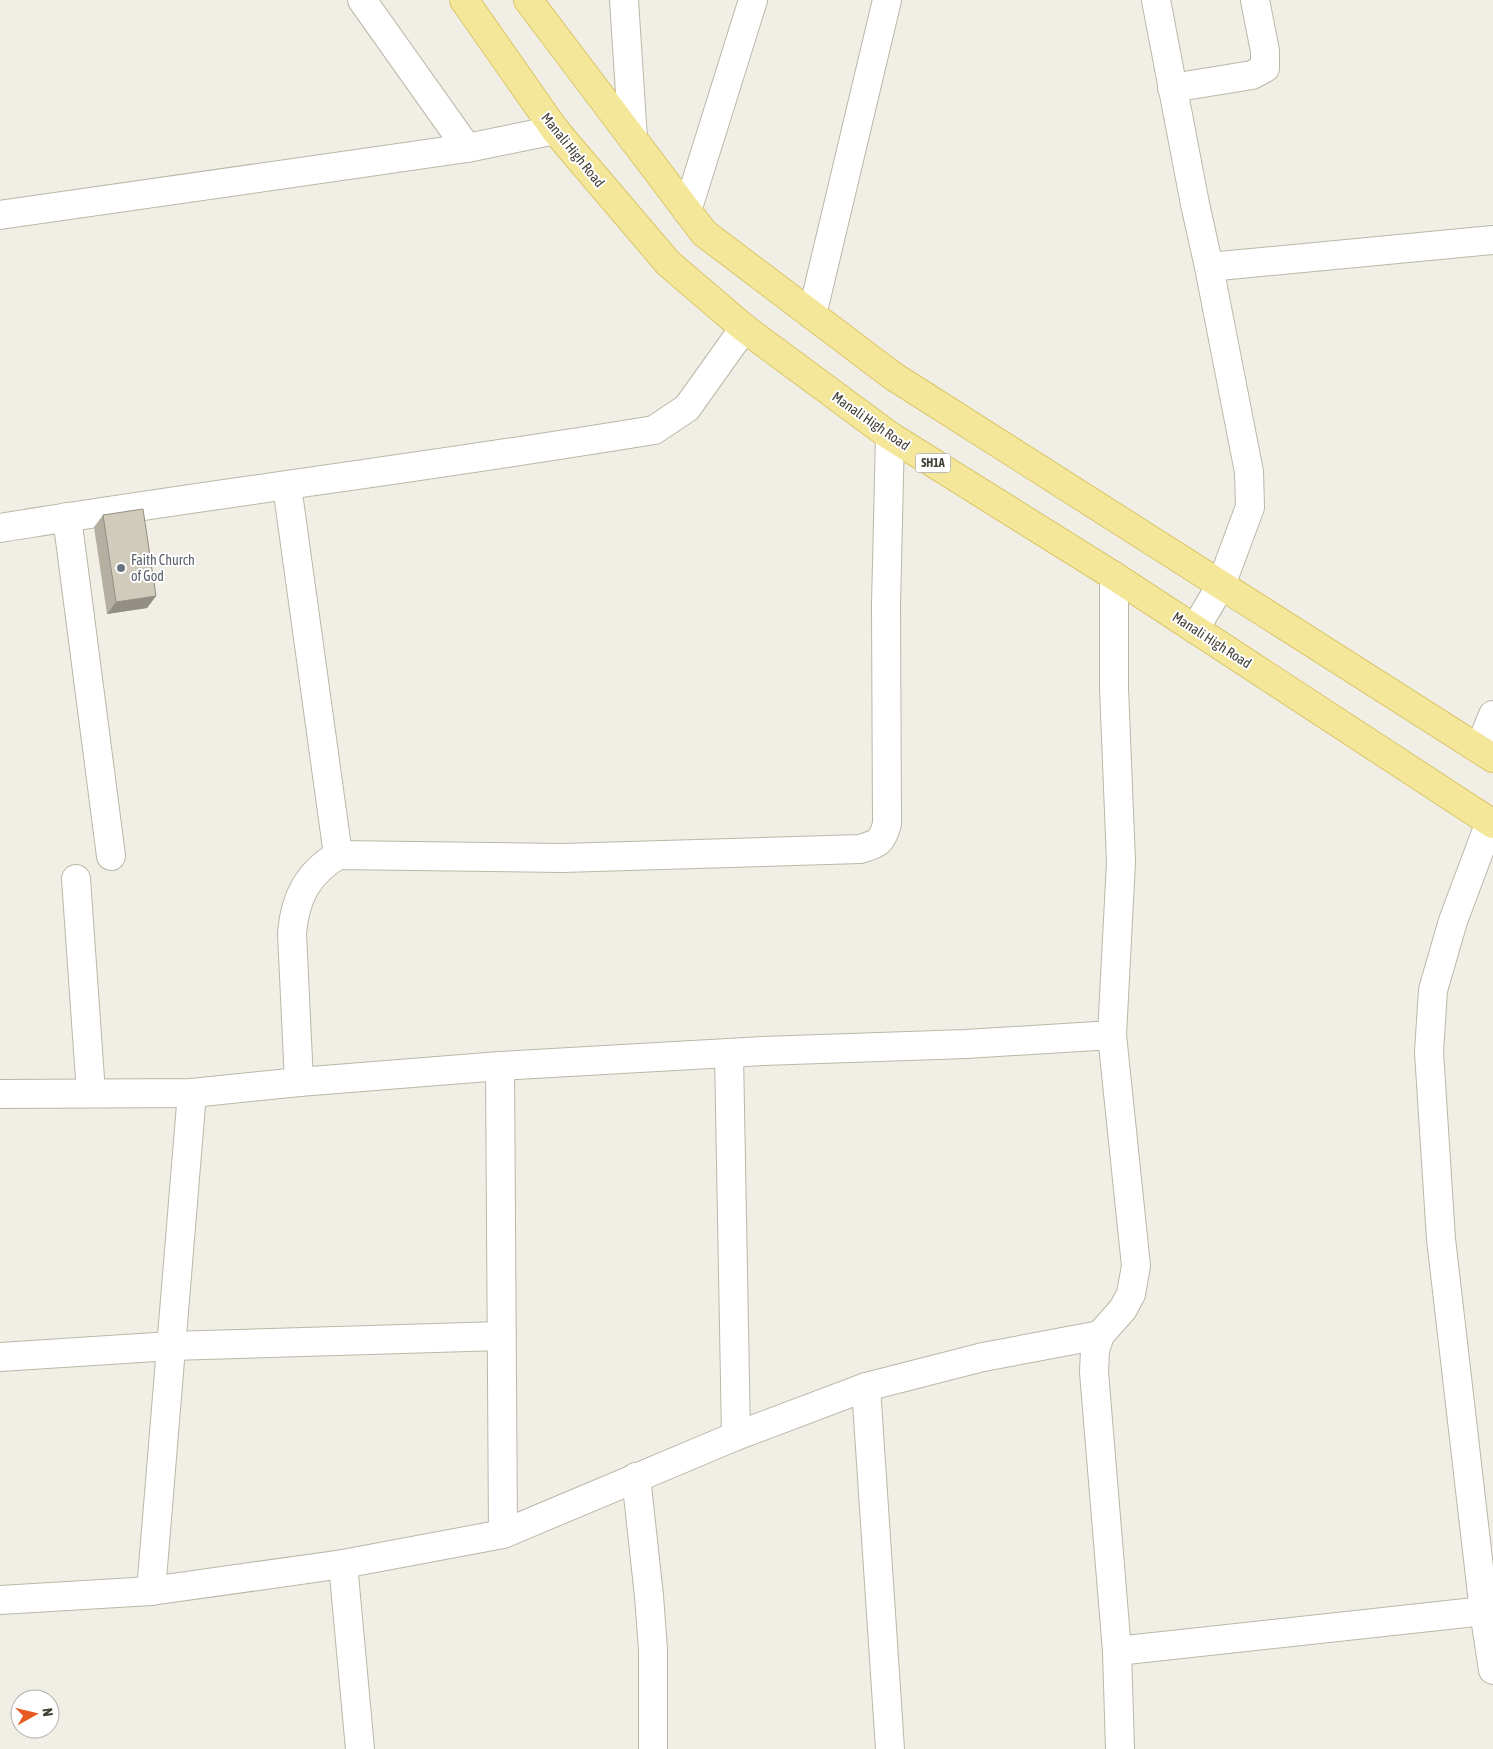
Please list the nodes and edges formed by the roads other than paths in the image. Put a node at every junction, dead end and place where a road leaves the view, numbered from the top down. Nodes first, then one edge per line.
1 (362, 0) edge
2 (464, 0) edge
3 (528, 0) edge
4 (624, 0) edge
5 (753, 0) edge
6 (887, 0) edge
7 (1156, 0) edge
8 (1255, 0) edge
9 (1172, 88) junction
10 (555, 130) junction
11 (633, 139) junction
12 (467, 148) junction
13 (687, 211) junction
14 (0, 215) edge
15 (1493, 240) edge
16 (1209, 267) junction
17 (812, 315) junction
18 (744, 328) junction
19 (890, 436) junction
20 (287, 486) junction
21 (67, 517) junction
22 (0, 528) edge
23 (1114, 576) junction
24 (1221, 585) junction
25 (1195, 629) junction
26 (1493, 715) edge
27 (1486, 753) edge
28 (1492, 823) edge
29 (338, 855) junction
30 (111, 856) dead end
31 (76, 879) dead end
32 (1112, 1035) junction
33 (729, 1054) junction
34 (500, 1066) junction
35 (300, 1082) junction
36 (91, 1093) junction
37 (192, 1093) junction
38 (0, 1094) edge
39 (1100, 1335) junction
40 (500, 1336) junction
41 (171, 1346) junction
42 (0, 1357) edge
43 (866, 1387) junction
44 (736, 1436) junction
45 (636, 1477) junction
46 (503, 1534) junction
47 (343, 1564) junction
48 (151, 1591) junction
49 (0, 1600) edge
50 (1484, 1611) junction
51 (1116, 1651) junction
52 (1493, 1670) edge
53 (360, 1749) edge
54 (653, 1749) edge
55 (890, 1749) edge
56 (1120, 1749) edge

1 - 12 street
2 - 10 main road, Manali High Road / SH1A
3 - 11 main road
4 - 11 street
5 - 13 street
6 - 17 street
7 - 9 street
8 - 9 street
9 - 16 street
10 - 12 street
10 - 18 main road, Manali High Road / SH1A
11 - 13 main road
12 - 14 street
13 - 17 main road
15 - 16 street
16 - 24 street
17 - 24 main road
18 - 19 main road, Manali High Road / SH1A
18 - 20 street
19 - 23 main road, Manali High Road / SH1A
19 - 29 street
20 - 21 street
20 - 29 street
21 - 22 street
21 - 30 street
23 - 25 main road, Manali High Road / SH1A
23 - 32 street
24 - 25 street
24 - 27 main road
25 - 28 main road, Manali High Road / SH1A
26 - 27 street
28 - 50 street
29 - 35 street
31 - 36 street
32 - 33 street
32 - 39 street
33 - 34 street
33 - 44 street
34 - 35 street
34 - 40 street
35 - 37 street
36 - 37 street
36 - 38 street
37 - 41 street
39 - 43 street
39 - 51 street
40 - 41 street
40 - 46 street
41 - 42 street
41 - 48 street
43 - 44 street
43 - 55 street
44 - 45 street
45 - 46 street
45 - 54 street
46 - 47 street
47 - 48 street
47 - 53 street
48 - 49 street
50 - 51 street
50 - 52 street
51 - 56 street

